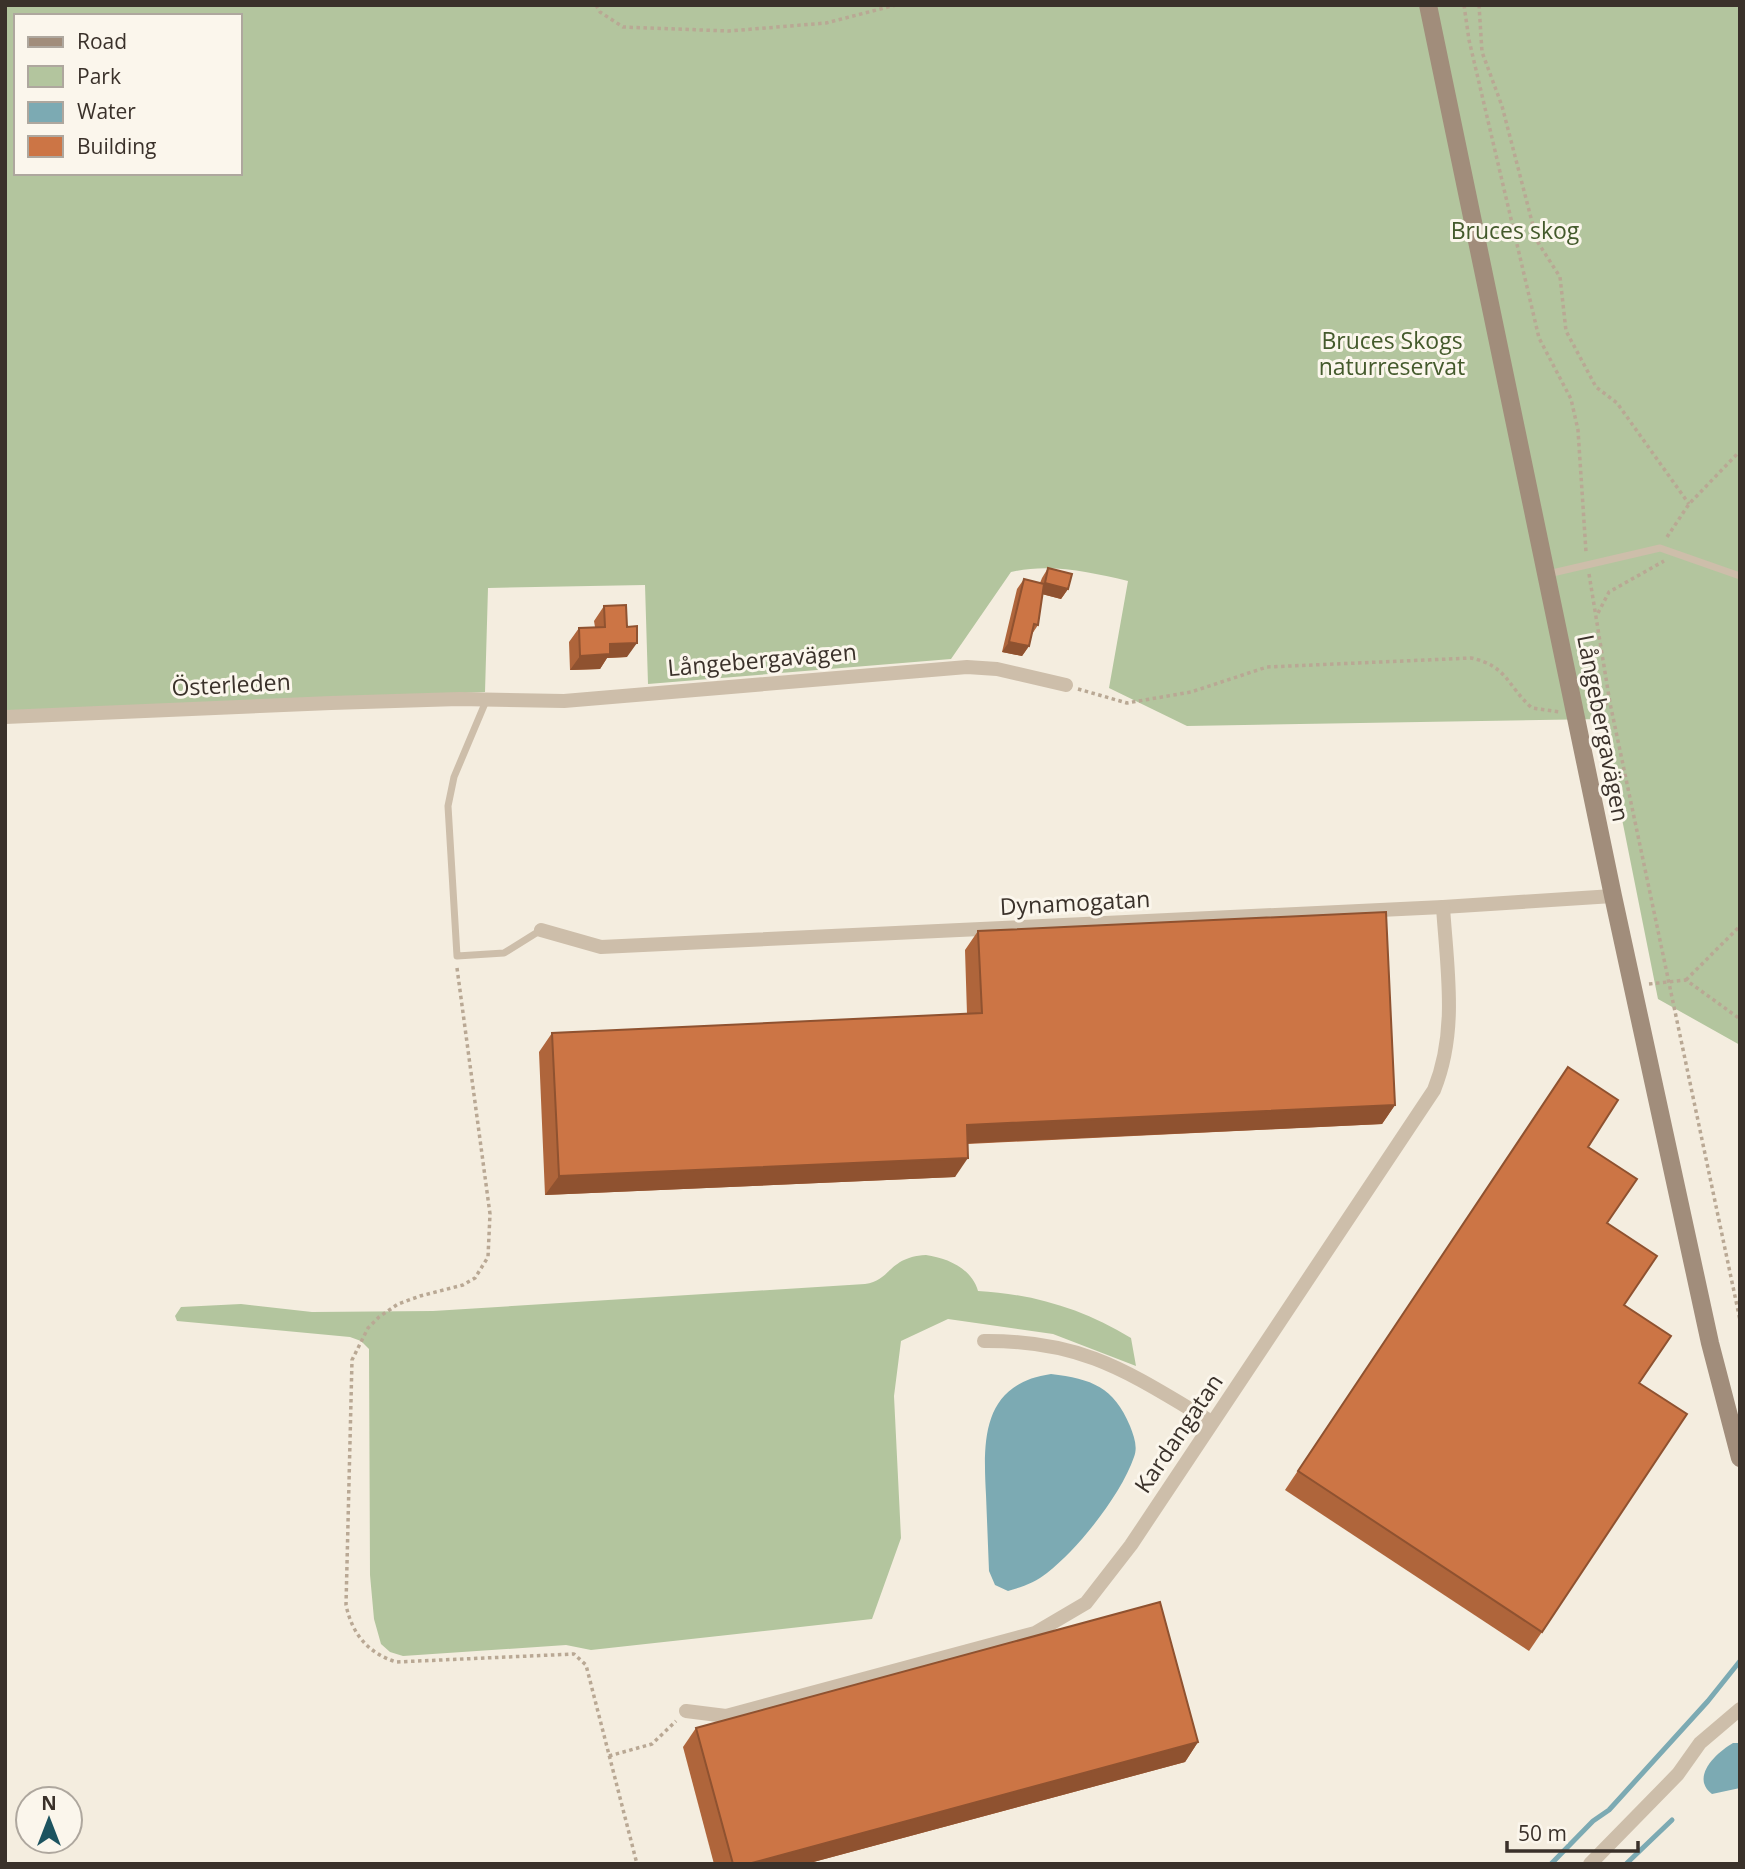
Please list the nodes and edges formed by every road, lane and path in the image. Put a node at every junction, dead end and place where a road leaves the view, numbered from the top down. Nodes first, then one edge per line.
1 (596, 5) edge
2 (896, 5) edge
3 (1429, 5) edge
4 (1464, 5) edge
5 (1479, 5) edge
6 (1740, 451) edge
7 (1689, 504) junction
8 (1660, 548) junction
9 (1677, 554) junction
10 (1587, 564) junction
11 (1548, 574) junction
12 (1740, 576) edge
13 (1597, 618) junction
14 (1066, 685) joint
15 (459, 699) joint
16 (486, 700) junction
17 (1611, 704) junction
18 (1574, 711) junction
19 (5, 717) edge
20 (1613, 895) junction
21 (1443, 907) junction
22 (1740, 926) edge
23 (541, 930) joint
24 (457, 956) junction
25 (1686, 980) junction
26 (1670, 982) junction
27 (1634, 985) junction
28 (1740, 1019) edge
29 (1740, 1320) edge
30 (984, 1341) dead end
31 (1212, 1423) junction
32 (1740, 1458) edge
33 (1740, 1709) edge
34 (685, 1711) joint
35 (609, 1756) junction
36 (637, 1864) edge
37 (1590, 1864) edge

1 - 2 path
3 - 11 street, Långebergavägen
4 - 10 path
5 - 7 path
6 - 7 path
7 - 8 path
8 - 9 lane
8 - 10 lane
9 - 12 lane
9 - 13 path
10 - 11 lane
10 - 13 path
11 - 18 street, Långebergavägen
13 - 17 path
14 - 16 street, Långebergavägen
14 - 18 path
15 - 16 street, Långebergavägen
15 - 19 street, Österleden
16 - 24 lane
17 - 18 path
17 - 26 path
18 - 20 street, Långebergavägen
20 - 21 street, Dynamogatan
20 - 27 street, Långebergavägen
21 - 23 street, Dynamogatan
21 - 31 street, Kardangatan
22 - 25 path
23 - 24 lane
24 - 35 path
25 - 26 path
25 - 28 path
26 - 27 path
26 - 29 path
27 - 32 street, Långebergavägen
30 - 31 street
31 - 34 street, Kardangatan
33 - 37 street
34 - 35 path
35 - 36 path

